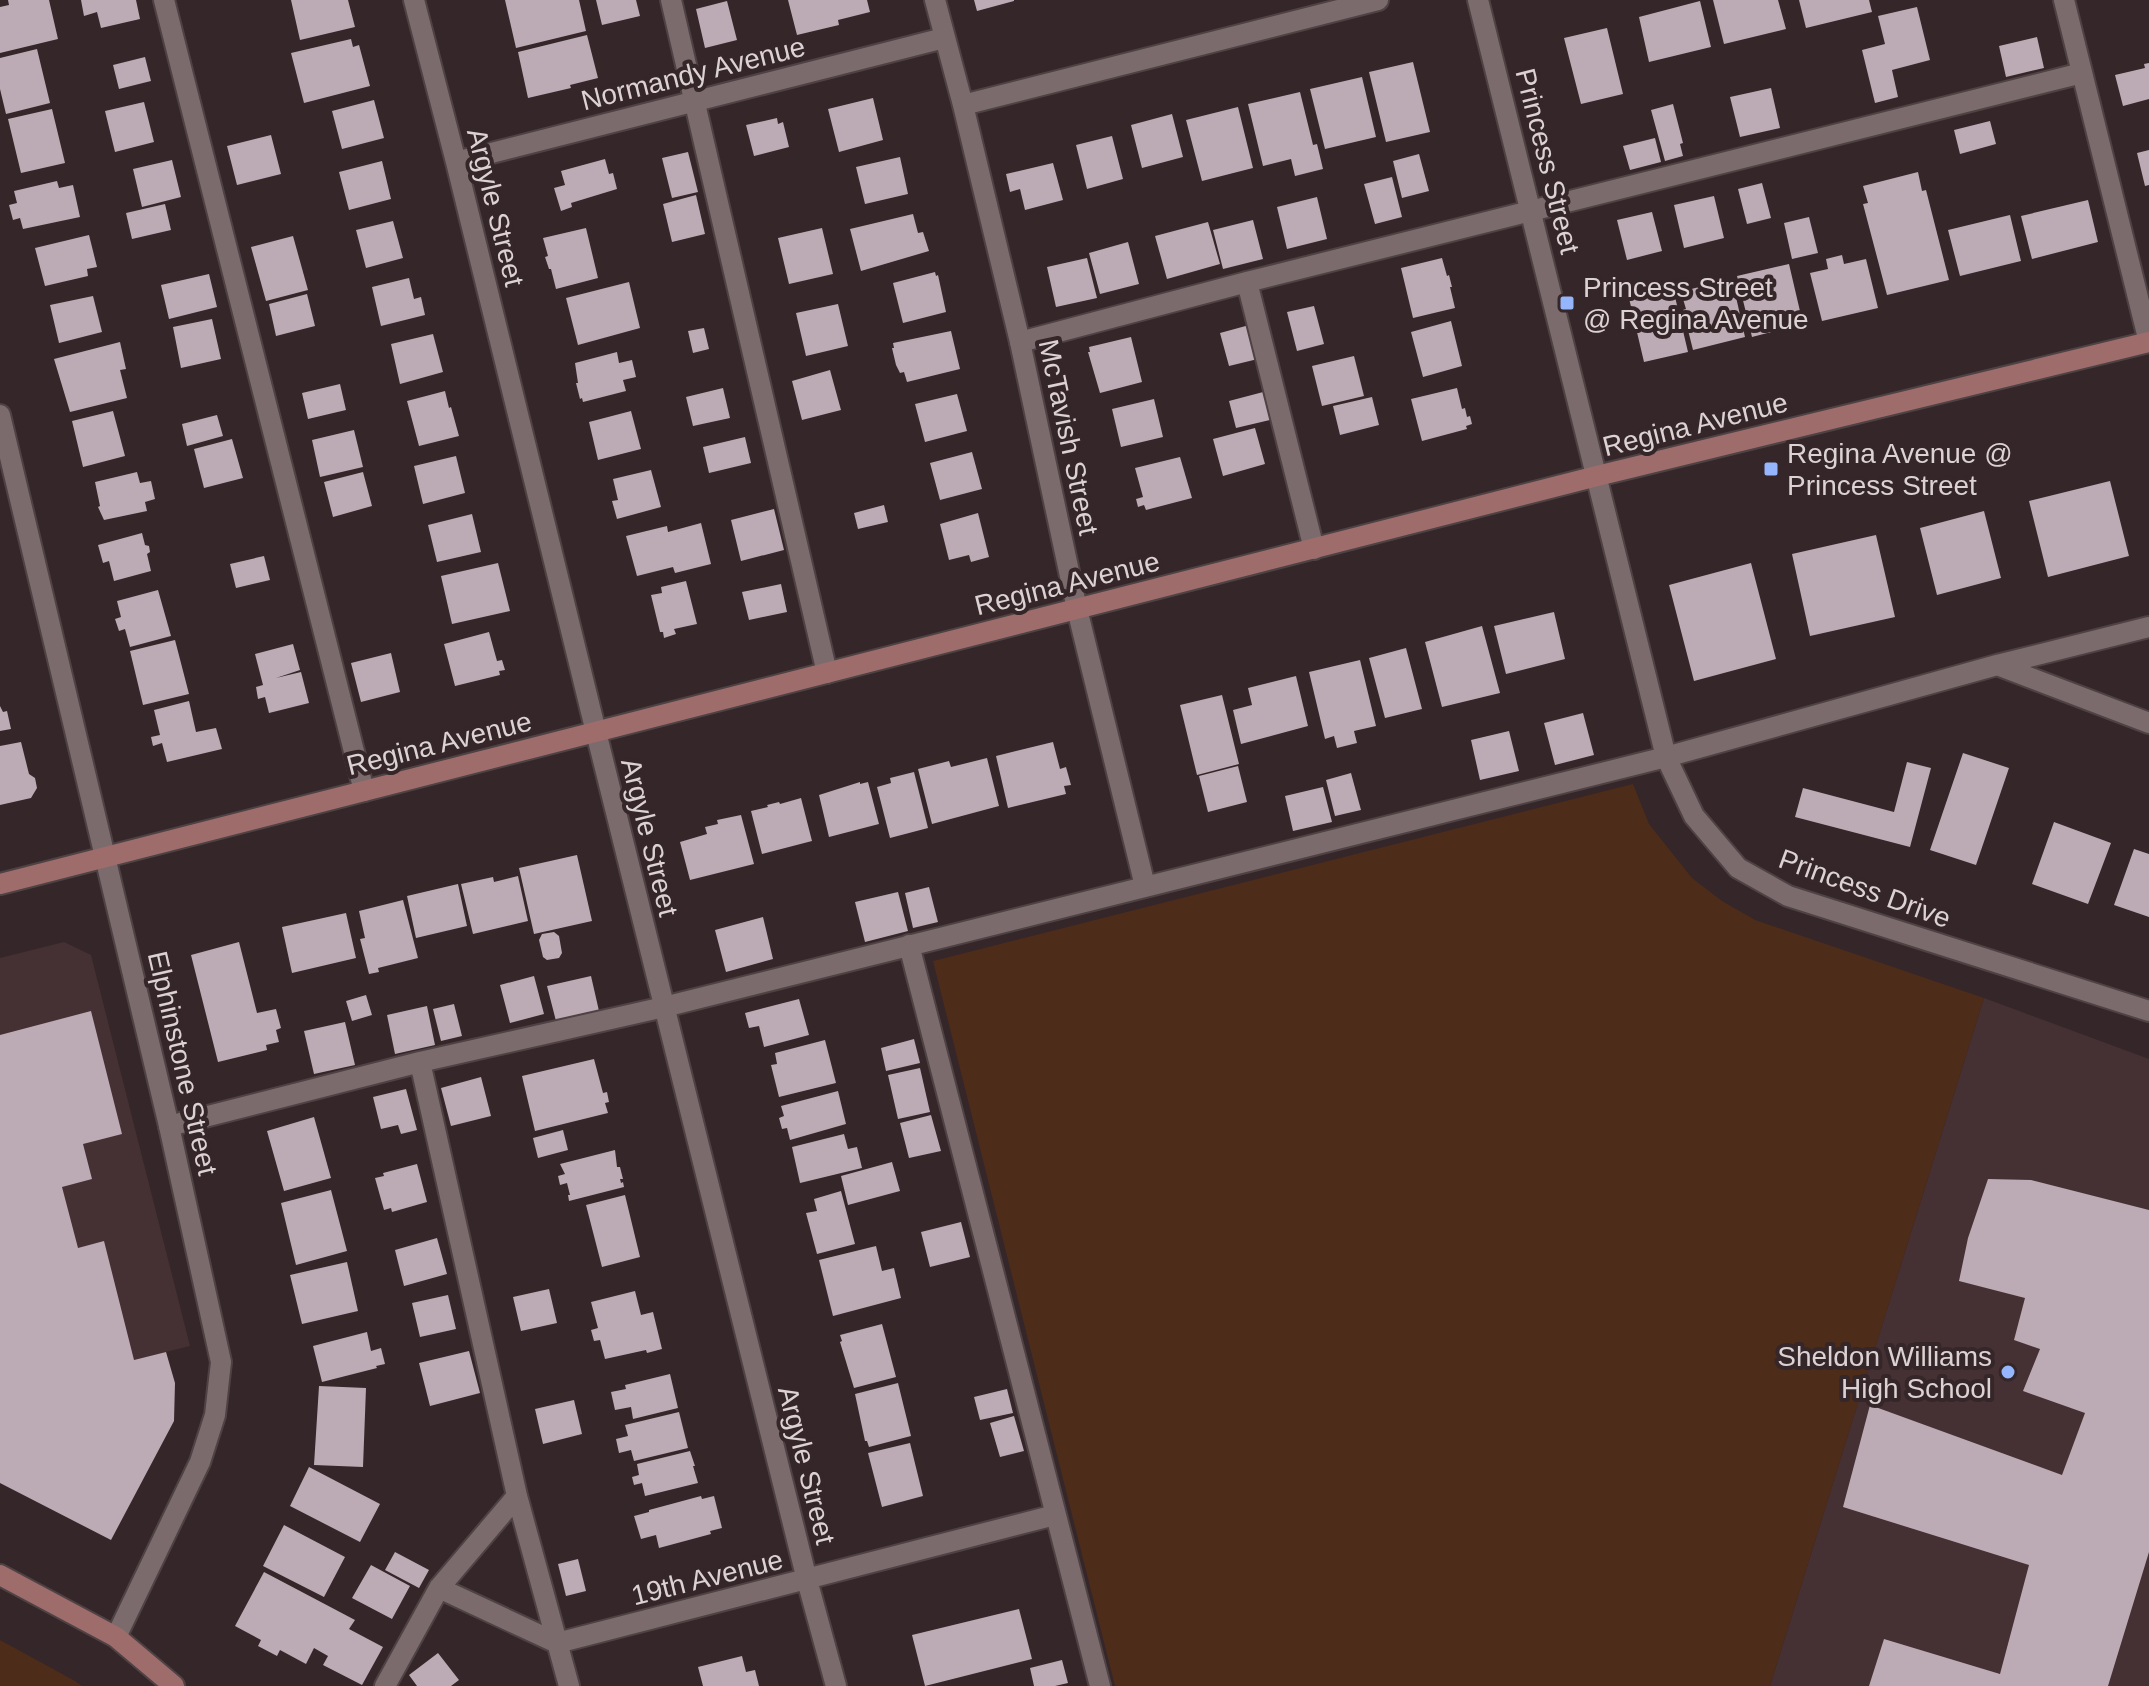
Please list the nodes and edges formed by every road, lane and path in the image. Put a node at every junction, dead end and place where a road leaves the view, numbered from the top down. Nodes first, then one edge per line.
1 (164, 0) edge
2 (414, 0) edge
3 (671, 0) edge
4 (935, 0) edge
5 (1378, 0) edge
6 (1478, 0) edge
7 (2064, 0) edge
8 (944, 38) junction
9 (2082, 73) junction
10 (695, 101) junction
11 (963, 105) junction
12 (456, 162) junction
13 (1531, 211) junction
14 (1247, 282) junction
15 (1020, 342) junction
16 (2149, 342) edge
17 (0, 415) edge
18 (1597, 476) junction
19 (1314, 549) junction
20 (1077, 609) junction
21 (2149, 627) edge
22 (1997, 665) junction
23 (827, 673) junction
24 (2149, 723) edge
25 (596, 732) junction
26 (1666, 757) junction
27 (364, 791) junction
28 (106, 857) junction
29 (0, 884) edge
30 (1145, 886) junction
31 (909, 945) junction
32 (664, 1007) junction
33 (2149, 1011) edge
34 (420, 1062) junction
35 (169, 1126) junction
36 (517, 1496) junction
37 (1055, 1515) junction
38 (0, 1575) edge
39 (807, 1580) junction
40 (439, 1588) junction
41 (116, 1637) junction
42 (557, 1643) junction
43 (174, 1686) edge
44 (385, 1686) edge
45 (569, 1686) edge
46 (836, 1686) edge
47 (1100, 1686) edge

1 - 27 street
2 - 12 street, Argyle Street
3 - 10 street
4 - 8 street, McTavish Street
5 - 11 street
6 - 13 street, Princess Street
7 - 9 street
8 - 10 street, Normandy Avenue
8 - 11 street, McTavish Street
9 - 13 street
9 - 16 street
10 - 12 street, Normandy Avenue
10 - 23 street
11 - 15 street, McTavish Street
12 - 25 street, Argyle Street
13 - 14 street
13 - 18 street, Princess Street
14 - 15 street
14 - 19 street
15 - 20 street, McTavish Street
16 - 18 street, Regina Avenue
17 - 28 street, Elphinstone Street
18 - 19 street, Regina Avenue
18 - 26 street, Princess Drive
19 - 20 street, Regina Avenue
20 - 23 street, Regina Avenue
20 - 30 street, McTavish Street
21 - 22 street
22 - 24 street
22 - 26 street
23 - 25 street, Regina Avenue
25 - 27 street, Regina Avenue
25 - 32 street, Argyle Street
26 - 30 street
26 - 33 street, Princess Drive
27 - 28 street, Regina Avenue
28 - 29 street, Regina Avenue
28 - 35 street, Elphinstone Street
30 - 31 street
31 - 32 street
31 - 37 street
32 - 34 street
32 - 39 street, Argyle Street
34 - 35 street
34 - 36 street
35 - 41 street, Elphinstone Street
36 - 40 street
36 - 42 street
37 - 39 street, 19th Avenue
37 - 47 street
38 - 41 street
39 - 42 street, 19th Avenue
39 - 46 street, Argyle Street
40 - 42 street
40 - 44 street
41 - 43 street
42 - 45 street

